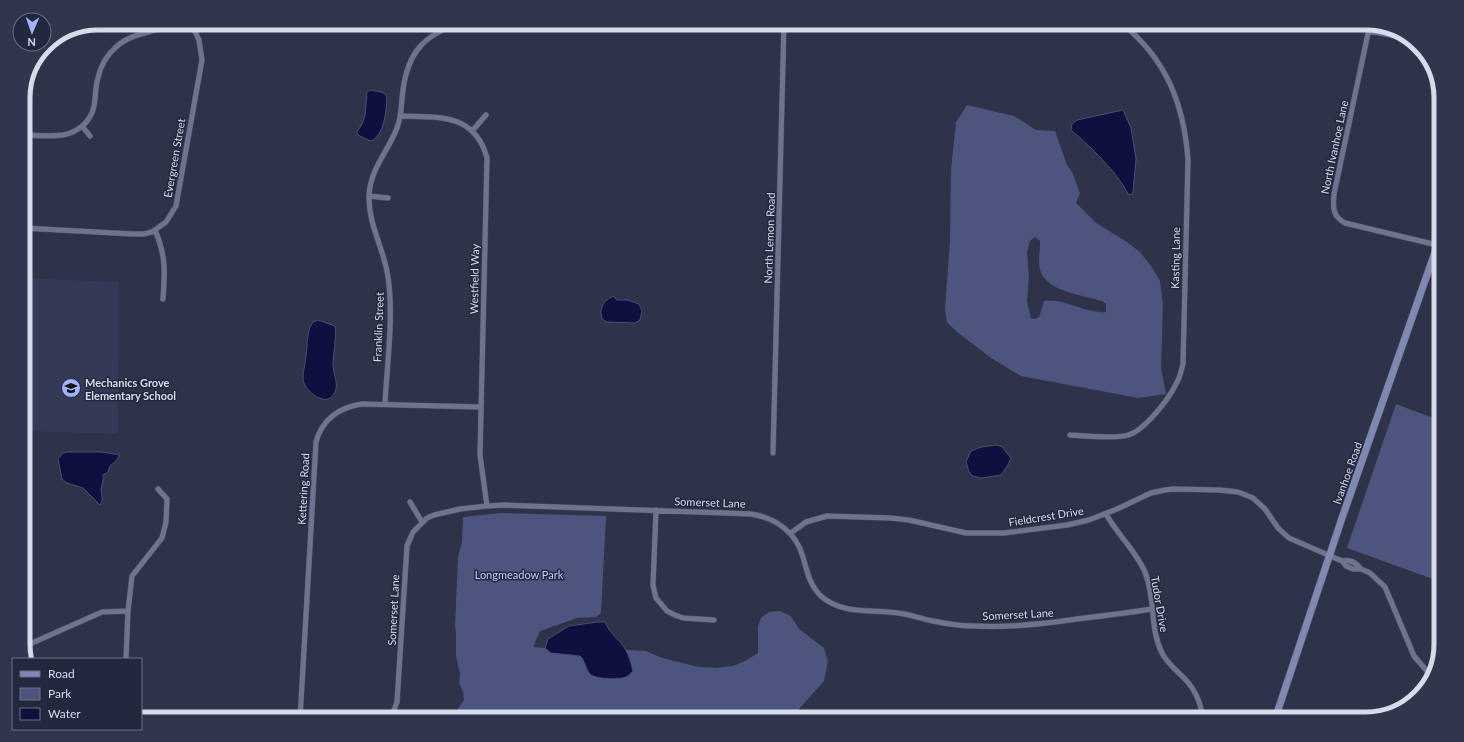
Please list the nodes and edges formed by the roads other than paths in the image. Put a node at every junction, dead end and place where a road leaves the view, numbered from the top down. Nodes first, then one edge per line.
1 (157, 30) edge
2 (194, 30) edge
3 (443, 30) edge
4 (784, 30) edge
5 (1129, 30) edge
6 (1368, 31) joint
7 (1391, 35) edge
8 (486, 115) dead end
9 (400, 116) junction
10 (82, 126) junction
11 (473, 130) junction
12 (30, 134) edge
13 (90, 136) dead end
14 (369, 196) junction
15 (388, 198) dead end
16 (30, 228) edge
17 (155, 230) junction
18 (1434, 244) edge
19 (1434, 254) edge
20 (163, 299) dead end
21 (385, 404) junction
22 (481, 407) junction
23 (1070, 435) dead end
24 (773, 453) dead end
25 (158, 489) dead end
26 (410, 502) dead end
27 (487, 506) junction
28 (656, 510) junction
29 (1106, 514) junction
30 (422, 522) junction
31 (791, 533) junction
32 (1330, 556) junction
33 (1152, 609) junction
34 (128, 611) junction
35 (714, 620) dead end
36 (30, 645) edge
37 (126, 658) edge
38 (1428, 673) edge
39 (300, 712) edge
40 (393, 712) edge
41 (1202, 712) edge
42 (1276, 712) edge

1 - 10 street
2 - 17 street, Evergreen Street
3 - 9 street, Franklin Street
4 - 24 street, North Lemon Road
5 - 23 street, Kasting Lane
6 - 7 street
6 - 18 street, North Ivanhoe Lane
8 - 11 street
9 - 11 street
9 - 14 street, Franklin Street
10 - 12 street
10 - 13 street
11 - 22 street, Westfield Way
14 - 15 street
14 - 21 street, Franklin Street
16 - 17 street, Evergreen Street
17 - 20 street
19 - 32 main road, Ivanhoe Road
21 - 22 street, Kettering Road
21 - 39 street, Kettering Road
22 - 27 street, Westfield Way
25 - 34 street
26 - 30 street
27 - 28 street, Somerset Lane
27 - 30 street, Somerset Lane
28 - 31 street, Somerset Lane
28 - 35 street
29 - 31 street, Fieldcrest Drive
29 - 32 street, Fieldcrest Drive
29 - 33 street, Tudor Drive
30 - 40 street, Somerset Lane
31 - 33 street, Somerset Lane
32 - 38 street, Fieldcrest Drive
32 - 42 main road, Ivanhoe Road
33 - 41 street, Tudor Drive
34 - 36 street
34 - 37 street

